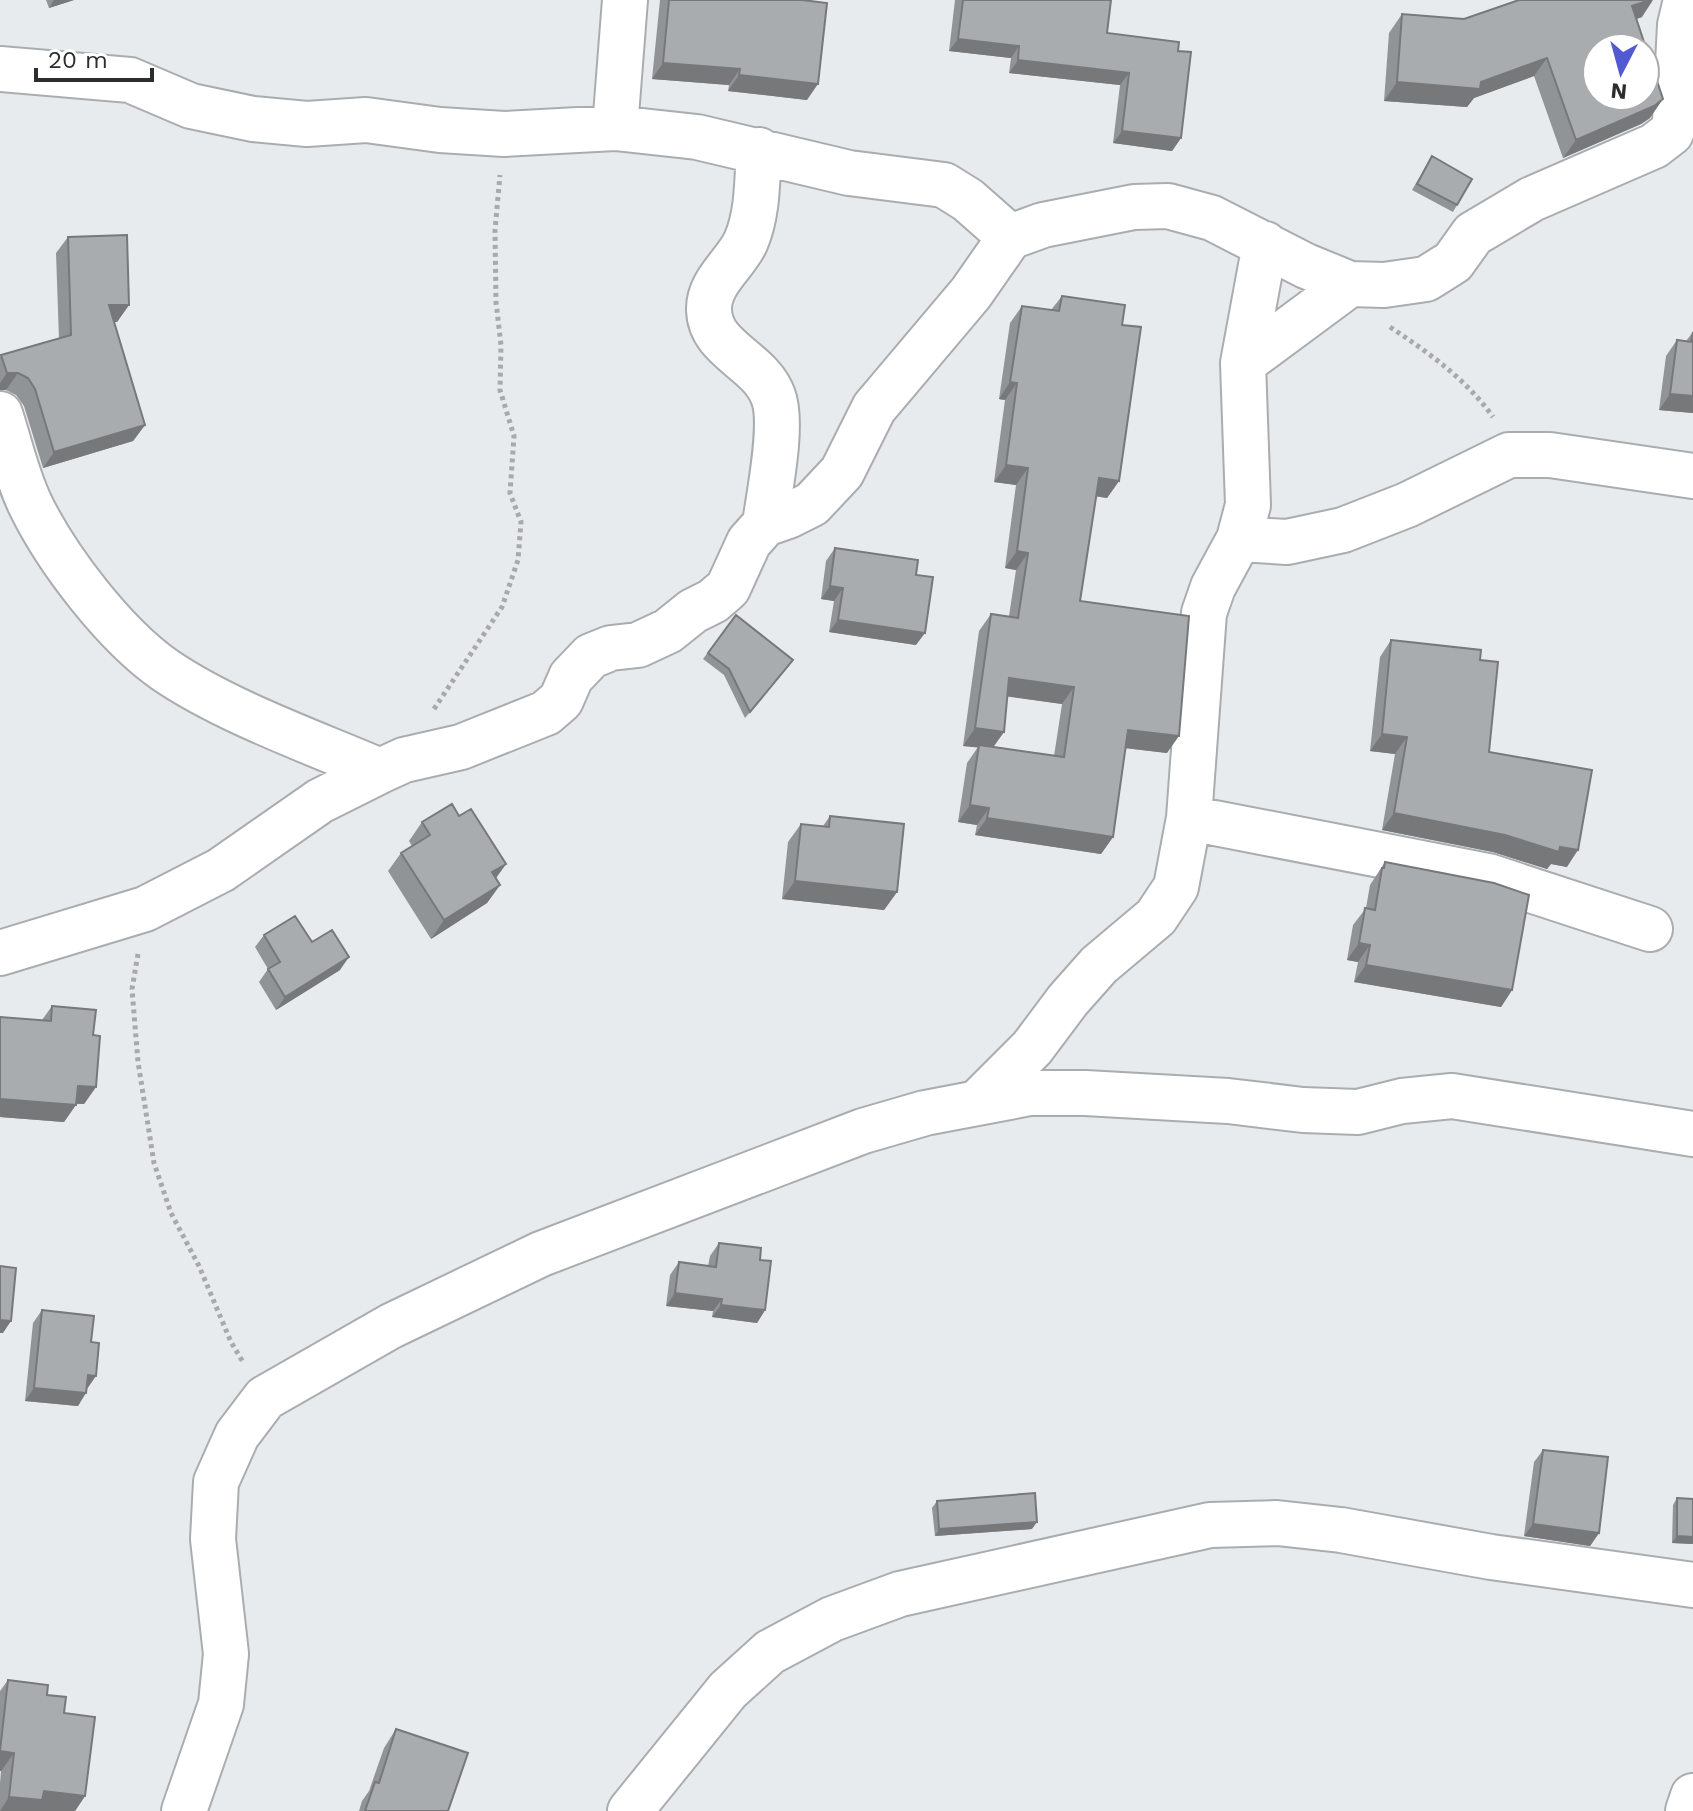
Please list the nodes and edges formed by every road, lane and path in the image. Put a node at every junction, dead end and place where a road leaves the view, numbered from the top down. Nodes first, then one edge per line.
1 (625, 0) edge
2 (1686, 0) edge
3 (0, 69) edge
4 (615, 128) junction
5 (504, 134) junction
6 (759, 150) junction
7 (1010, 237) junction
8 (1265, 244) junction
9 (1350, 284) junction
10 (1243, 363) junction
11 (0, 414) edge
12 (1509, 455) junction
13 (1693, 476) edge
14 (765, 524) junction
15 (1239, 539) junction
16 (308, 741) junction
17 (392, 766) junction
18 (320, 801) junction
19 (1189, 818) junction
20 (145, 909) junction
21 (1650, 929) dead end
22 (0, 953) edge
23 (1052, 1021) junction
24 (1085, 1093) junction
25 (978, 1102) junction
26 (1692, 1132) edge
27 (265, 1398) junction
28 (1693, 1585) edge
29 (1693, 1796) edge
30 (184, 1811) edge
31 (630, 1811) edge
32 (1688, 1811) edge

1 - 4 street
2 - 9 street
3 - 5 street
4 - 5 street
4 - 6 street
5 - 17 path
6 - 7 street
6 - 14 street
7 - 8 street
7 - 14 street
8 - 9 street
8 - 10 street
9 - 10 street
9 - 12 path
10 - 15 street
11 - 16 street
12 - 13 street
12 - 15 street
14 - 17 street
15 - 19 street
16 - 17 street
16 - 18 street
17 - 18 street
18 - 20 street
19 - 21 street
19 - 23 street
20 - 22 street
20 - 27 path
23 - 24 street
23 - 25 street
24 - 25 street
24 - 26 street
25 - 27 street
27 - 30 street
28 - 31 street
29 - 32 street

